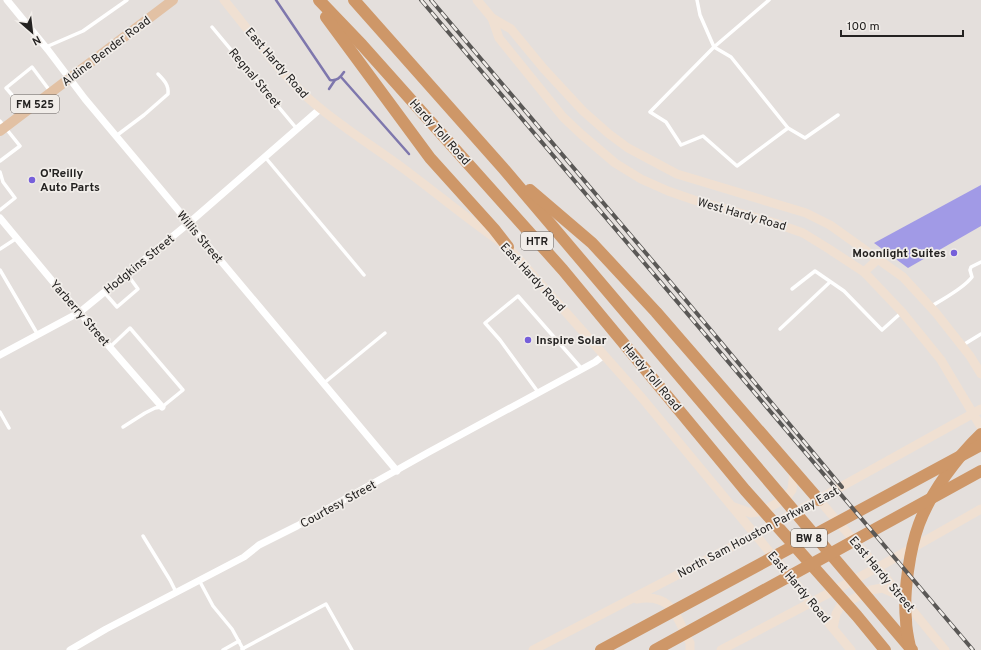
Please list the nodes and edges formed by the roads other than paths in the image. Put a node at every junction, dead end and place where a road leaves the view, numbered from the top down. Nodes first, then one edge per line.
1 (7, 0) edge
2 (127, 0) edge
3 (173, 0) edge
4 (224, 0) edge
5 (314, 0) edge
6 (319, 0) edge
7 (354, 0) edge
8 (477, 0) edge
9 (697, 0) edge
10 (769, 0) edge
11 (492, 18) junction
12 (212, 27) dead end
13 (46, 47) junction
14 (714, 47) junction
15 (158, 74) dead end
16 (70, 78) junction
17 (51, 92) junction
18 (320, 109) junction
19 (26, 112) junction
20 (838, 115) dead end
21 (2, 126) edge
22 (788, 128) junction
23 (297, 129) junction
24 (609, 134) junction
25 (116, 136) junction
26 (593, 144) junction
27 (265, 157) junction
28 (0, 161) edge
29 (503, 168) junction
30 (0, 172) edge
31 (0, 210) edge
32 (0, 218) edge
33 (189, 223) junction
34 (17, 238) junction
35 (508, 247) junction
36 (0, 249) edge
37 (878, 259) junction
38 (981, 262) edge
39 (0, 270) edge
40 (864, 272) junction
41 (127, 274) junction
42 (364, 274) dead end
43 (830, 282) junction
44 (792, 289) dead end
45 (104, 292) junction
46 (931, 307) junction
47 (80, 312) junction
48 (902, 312) junction
49 (780, 330) dead end
50 (385, 333) dead end
51 (981, 334) edge
52 (38, 335) junction
53 (962, 345) junction
54 (110, 347) junction
55 (0, 355) edge
56 (604, 355) junction
57 (582, 369) junction
58 (981, 372) edge
59 (324, 383) junction
60 (538, 392) junction
61 (162, 407) junction
62 (977, 411) edge
63 (0, 412) edge
64 (123, 426) dead end
65 (981, 427) edge
66 (9, 428) dead end
67 (981, 434) edge
68 (981, 445) edge
69 (397, 471) junction
70 (981, 471) edge
71 (794, 472) junction
72 (819, 500) junction
73 (732, 506) junction
74 (981, 509) edge
75 (756, 534) junction
76 (143, 536) dead end
77 (877, 567) junction
78 (199, 580) junction
79 (176, 592) junction
80 (901, 596) junction
81 (628, 601) junction
82 (812, 602) junction
83 (833, 628) junction
84 (239, 641) junction
85 (243, 649) edge
86 (70, 650) edge
87 (223, 650) edge
88 (352, 650) edge
89 (533, 650) edge
90 (601, 650) edge
91 (655, 650) edge
92 (690, 650) edge
93 (721, 650) edge
94 (851, 650) edge
95 (885, 650) edge
96 (911, 650) edge
97 (945, 650) edge

1 - 13 street, Willis Street
2 - 13 lane
3 - 16 main road, Aldine Bender Road / FM 525
4 - 18 main road, East Hardy Road
5 - 35 highway
6 - 95 highway, Hardy Toll Road / HTR
7 - 29 highway, Hardy Toll Road / HTR
8 - 11 main road, West Hardy Road
9 - 14 lane
10 - 14 lane
11 - 24 main road, West Hardy Road
11 - 26 main road, West Hardy Road
12 - 23 lane, Regnal Street
13 - 16 street, Willis Street
14 - 22 lane
14 - 22 lane
15 - 25 lane
16 - 17 main road, Aldine Bender Road / FM 525
16 - 25 street, Willis Street
17 - 19 main road, Aldine Bender Road / FM 525
17 - 19 lane
18 - 23 street, Hodgkins Street
18 - 35 main road, East Hardy Road
19 - 21 main road, Aldine Bender Road / FM 525
20 - 22 lane
21 - 28 lane
23 - 27 street, Hodgkins Street
24 - 26 main road
24 - 37 main road, West Hardy Road
25 - 33 street, Willis Street
26 - 40 main road, West Hardy Road
27 - 33 street, Hodgkins Street
27 - 42 lane
29 - 71 highway
29 - 96 highway, Hardy Toll Road / HTR
30 - 31 lane
32 - 34 street, Yarberry Street
33 - 41 street, Hodgkins Street
33 - 59 street, Willis Street
34 - 36 lane
34 - 47 street, Yarberry Street
35 - 56 main road, East Hardy Road
37 - 40 main road
37 - 46 main road, West Hardy Road
38 - 46 lane
39 - 52 lane
40 - 48 main road, West Hardy Road
41 - 45 street, Hodgkins Street
41 - 45 lane
43 - 44 lane
43 - 48 lane
43 - 49 lane
45 - 47 street, Hodgkins Street
46 - 53 main road, West Hardy Road
47 - 52 street, Hodgkins Street
47 - 54 street, Yarberry Street
48 - 62 main road, West Hardy Road
50 - 59 lane
51 - 53 lane
52 - 55 street, Hodgkins Street
53 - 58 main road, West Hardy Road
54 - 61 street, Yarberry Street
54 - 61 lane
56 - 57 street, Courtesy Street
56 - 73 main road, East Hardy Road
57 - 60 street, Courtesy Street
57 - 60 lane
59 - 69 street, Willis Street
60 - 69 street, Courtesy Street
61 - 64 lane
62 - 65 main road, West Hardy Road
62 - 72 main road, North Sam Houston Parkway East
63 - 66 lane
67 - 96 highway
68 - 90 highway, BW 8
69 - 78 street, Courtesy Street
70 - 91 highway, BW 8
71 - 72 highway
71 - 73 main road
72 - 75 main road, North Sam Houston Parkway East
72 - 77 main road, East Hardy Street
73 - 75 main road, East Hardy Road
74 - 77 main road
75 - 81 main road, North Sam Houston Parkway East
75 - 82 main road, East Hardy Road
76 - 79 lane
77 - 80 main road, East Hardy Street
77 - 82 main road
78 - 79 street, Courtesy Street
78 - 84 lane
79 - 86 street, Courtesy Street
80 - 83 main road
80 - 97 main road, East Hardy Street
81 - 89 main road, North Sam Houston Parkway East
81 - 92 main road
82 - 83 main road, East Hardy Road
82 - 93 main road
83 - 94 main road, East Hardy Road
84 - 85 lane
84 - 87 lane
85 - 88 lane

